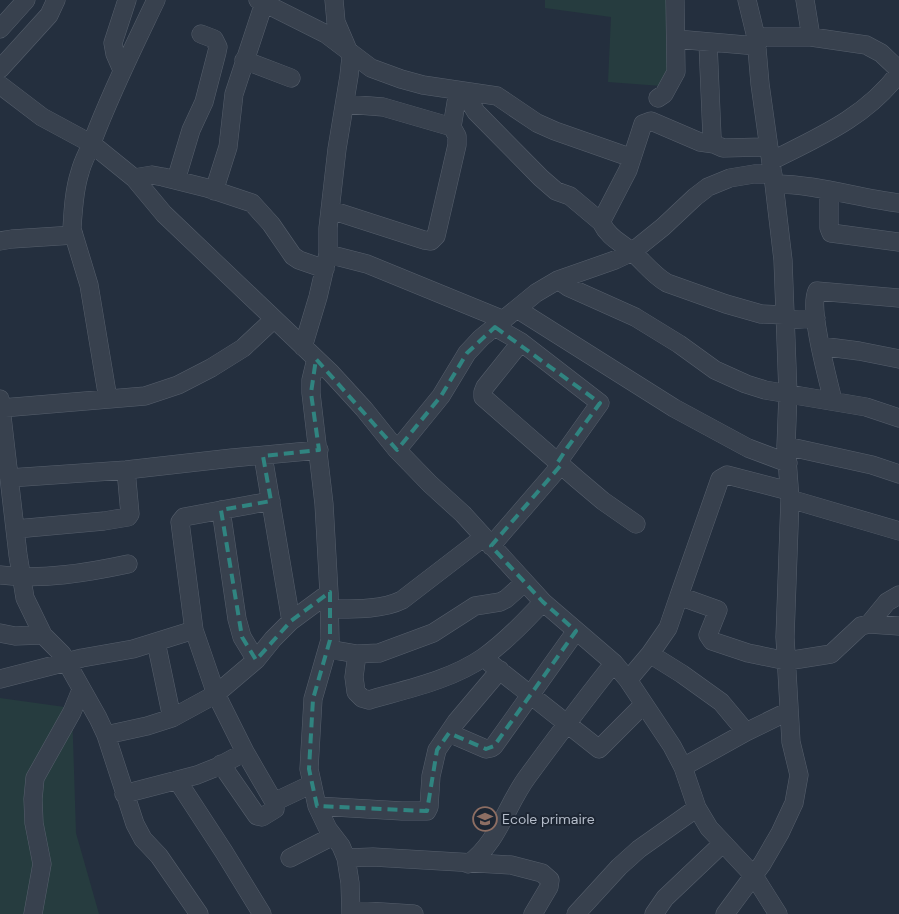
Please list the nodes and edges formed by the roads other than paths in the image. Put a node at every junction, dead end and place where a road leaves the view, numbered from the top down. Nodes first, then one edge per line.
1 (26, 0) edge
2 (56, 0) edge
3 (127, 0) edge
4 (156, 0) edge
5 (334, 0) edge
6 (675, 0) edge
7 (747, 0) edge
8 (805, 0) edge
9 (262, 1) edge
10 (0, 29) edge
11 (201, 34) dead end
12 (811, 37) junction
13 (676, 39) junction
14 (757, 42) junction
15 (708, 43) junction
16 (347, 48) junction
17 (244, 60) junction
18 (0, 69) edge
19 (122, 70) junction
20 (291, 78) dead end
21 (897, 78) edge
22 (0, 86) edge
23 (461, 91) junction
24 (658, 98) dead end
25 (345, 104) junction
26 (452, 127) junction
27 (92, 144) junction
28 (714, 144) junction
29 (632, 158) junction
30 (772, 166) junction
31 (134, 178) junction
32 (176, 180) junction
33 (829, 190) junction
34 (214, 191) junction
35 (899, 203) edge
36 (331, 210) junction
37 (601, 222) junction
38 (74, 235) junction
39 (0, 241) edge
40 (899, 242) edge
41 (632, 252) junction
42 (326, 261) junction
43 (558, 280) junction
44 (899, 298) edge
45 (505, 318) junction
46 (784, 318) junction
47 (816, 318) junction
48 (274, 319) junction
49 (521, 342) junction
50 (820, 346) junction
51 (310, 353) junction
52 (899, 359) edge
53 (788, 394) junction
54 (108, 399) junction
55 (833, 401) junction
56 (1, 404) edge
57 (899, 418) edge
58 (3, 436) edge
59 (319, 450) junction
60 (397, 450) junction
61 (787, 454) junction
62 (263, 456) junction
63 (560, 463) junction
64 (126, 470) junction
65 (899, 474) edge
66 (9, 478) junction
67 (790, 495) junction
68 (271, 501) junction
69 (221, 510) junction
70 (10, 522) edge
71 (636, 524) dead end
72 (899, 531) edge
73 (487, 542) junction
74 (128, 564) dead end
75 (0, 575) edge
76 (21, 578) junction
77 (524, 583) junction
78 (899, 595) edge
79 (679, 596) junction
80 (330, 601) junction
81 (543, 602) junction
82 (291, 621) junction
83 (869, 624) junction
84 (899, 626) edge
85 (194, 630) junction
86 (576, 631) junction
87 (0, 633) edge
88 (43, 635) junction
89 (156, 642) junction
90 (328, 649) junction
91 (357, 654) junction
92 (650, 654) junction
93 (483, 657) junction
94 (256, 660) junction
95 (787, 661) junction
96 (67, 662) junction
97 (614, 663) junction
98 (500, 670) junction
99 (0, 679) edge
100 (628, 680) junction
101 (81, 690) junction
102 (216, 694) junction
103 (531, 695) junction
104 (644, 704) junction
105 (789, 711) junction
106 (172, 718) junction
107 (567, 723) junction
108 (746, 732) junction
109 (449, 733) junction
110 (106, 736) junction
111 (245, 752) junction
112 (221, 764) junction
113 (683, 767) junction
114 (177, 780) junction
115 (312, 784) junction
116 (124, 794) junction
117 (274, 802) junction
118 (317, 806) junction
119 (698, 808) junction
120 (333, 836) junction
121 (723, 843) junction
122 (290, 858) dead end
123 (346, 858) junction
124 (468, 864) junction
125 (754, 876) junction
126 (351, 912) edge
127 (34, 914) edge
128 (199, 914) edge
129 (262, 914) edge
130 (414, 914) edge
131 (534, 914) edge
132 (576, 914) edge
133 (654, 914) edge
134 (725, 914) edge
135 (778, 914) edge

1 - 10 street
2 - 18 street
3 - 19 street
4 - 19 street
5 - 16 street
6 - 13 street
7 - 14 street
8 - 12 street
9 - 16 street
9 - 17 street
11 - 32 street
12 - 14 street
12 - 21 street
13 - 15 street
13 - 24 street
14 - 15 street
14 - 30 street
15 - 28 street
16 - 23 street
16 - 25 street
17 - 20 street
17 - 34 street
19 - 27 street
21 - 30 street
22 - 27 street
23 - 26 street
23 - 29 street
23 - 37 street
25 - 26 street
25 - 36 street
26 - 36 street
27 - 31 street
27 - 38 street
28 - 29 street
28 - 30 street
29 - 37 street
30 - 33 street
30 - 41 street
30 - 46 street
31 - 32 street
31 - 48 street
32 - 34 street
33 - 35 street
33 - 40 street
34 - 42 street
36 - 42 street
37 - 41 street
38 - 39 street
38 - 54 street
41 - 43 street
41 - 46 street
42 - 45 street
42 - 51 street
43 - 45 street
43 - 53 street
44 - 47 street
45 - 49 street
45 - 60 street
45 - 61 street
46 - 47 street
46 - 53 street
47 - 50 street
48 - 51 street
48 - 54 street
49 - 63 street
49 - 63 street
50 - 52 street
50 - 55 street
51 - 59 street
51 - 60 street
53 - 55 street
53 - 61 street
54 - 56 street
55 - 57 street
56 - 58 street
58 - 66 street
59 - 62 street
59 - 80 street
60 - 73 street
61 - 65 street
61 - 67 street
62 - 64 street
62 - 68 street
63 - 71 street
63 - 73 street
64 - 66 street
64 - 70 street
66 - 70 street
67 - 72 street
67 - 79 street
67 - 95 street
68 - 69 street
68 - 82 street
69 - 85 street
69 - 94 street
70 - 76 street
73 - 77 street
73 - 80 street
74 - 76 street
75 - 76 street
76 - 88 street
77 - 81 street
77 - 91 street
78 - 83 street
79 - 92 street
79 - 95 street
80 - 82 street
80 - 90 street
81 - 86 street
81 - 93 street
82 - 94 street
83 - 84 street
83 - 95 street
85 - 89 street
85 - 102 street
86 - 97 street
86 - 103 street
87 - 88 street
88 - 96 street
89 - 96 street
89 - 106 street
90 - 91 street
90 - 115 street
91 - 93 street
92 - 100 street
92 - 108 street
93 - 98 street
94 - 102 street
95 - 105 street
96 - 99 street
96 - 101 street
97 - 100 street
97 - 107 street
98 - 103 street
98 - 109 street
100 - 104 street
101 - 110 street
101 - 127 street
102 - 106 street
102 - 111 street
103 - 107 street
103 - 109 street
104 - 107 street
104 - 113 street
105 - 108 street
105 - 125 street
106 - 110 street
107 - 124 street
108 - 113 street
109 - 118 street
110 - 116 street
111 - 112 street
111 - 117 street
112 - 114 street
112 - 117 street
113 - 119 street
114 - 116 street
114 - 129 street
115 - 117 street
115 - 118 street
116 - 128 street
118 - 120 street
119 - 121 street
119 - 132 street
120 - 122 street
120 - 123 street
121 - 125 street
121 - 133 street
123 - 124 street
123 - 126 street
124 - 131 street
125 - 134 street
125 - 135 street
126 - 130 street

